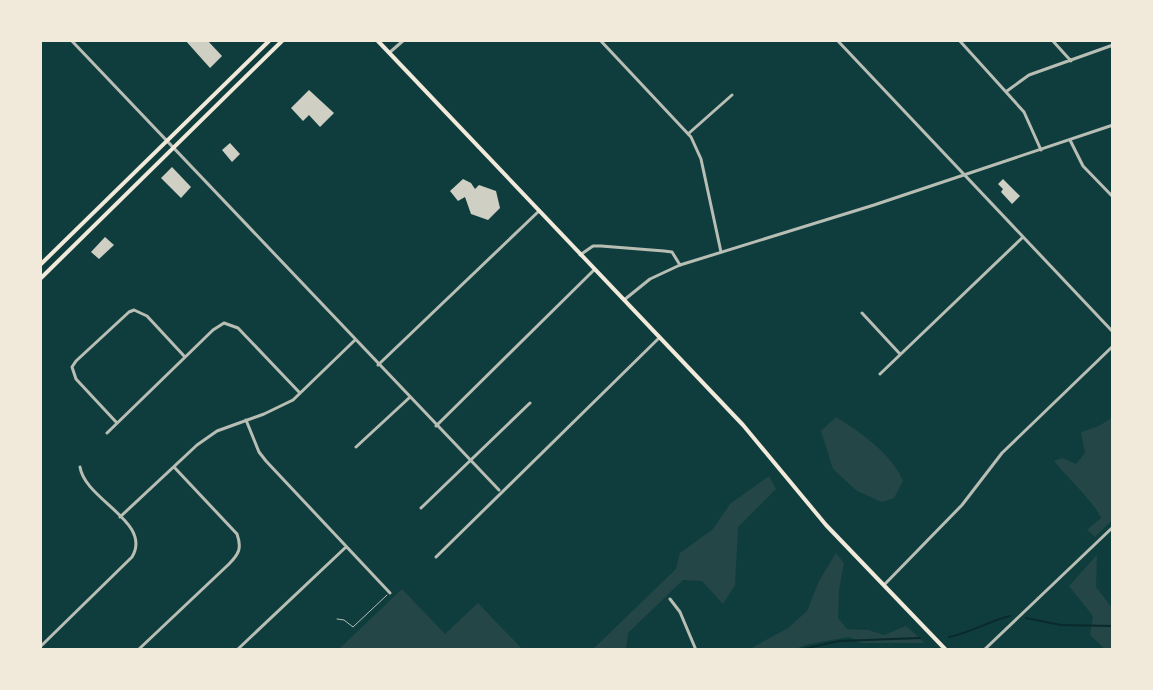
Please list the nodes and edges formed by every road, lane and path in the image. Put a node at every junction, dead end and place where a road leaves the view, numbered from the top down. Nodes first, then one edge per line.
1 (71, 40) edge
2 (270, 40) edge
3 (283, 40) edge
4 (377, 40) edge
5 (404, 40) edge
6 (600, 40) edge
7 (837, 40) edge
8 (959, 40) edge
9 (1052, 40) edge
10 (1113, 45) edge
11 (389, 53) junction
12 (1071, 61) junction
13 (1006, 92) junction
14 (732, 95) dead end
15 (1113, 125) edge
16 (688, 134) junction
17 (166, 140) junction
18 (1070, 140) junction
19 (174, 148) junction
20 (1041, 150) junction
21 (964, 175) junction
22 (1113, 197) edge
23 (539, 211) junction
24 (1022, 238) junction
25 (721, 253) junction
26 (580, 255) junction
27 (40, 265) edge
28 (680, 265) junction
29 (594, 270) junction
30 (40, 279) edge
31 (624, 300) junction
32 (862, 313) dead end
33 (1113, 332) edge
34 (659, 338) junction
35 (355, 340) junction
36 (1113, 346) edge
37 (900, 354) junction
38 (185, 357) junction
39 (378, 365) junction
40 (880, 374) dead end
41 (300, 393) junction
42 (409, 398) junction
43 (530, 403) dead end
44 (246, 420) junction
45 (117, 423) junction
46 (436, 426) junction
47 (107, 433) dead end
48 (356, 447) dead end
49 (470, 461) junction
50 (80, 467) dead end
51 (174, 467) junction
52 (499, 490) dead end
53 (421, 508) dead end
54 (120, 517) junction
55 (1113, 527) edge
56 (346, 547) junction
57 (436, 557) dead end
58 (884, 585) junction
59 (390, 593) joint
60 (670, 599) dead end
61 (337, 619) dead end
62 (40, 647) edge
63 (138, 650) edge
64 (237, 650) edge
65 (696, 650) edge
66 (946, 650) edge
67 (984, 650) edge

1 - 17 street
2 - 17 main road
3 - 19 main road
4 - 11 main road
5 - 11 street
6 - 16 street
7 - 21 street
8 - 13 street
9 - 12 street
10 - 12 street
11 - 23 main road
12 - 13 street
13 - 20 street
14 - 16 street
15 - 18 street
16 - 25 street
17 - 19 street
17 - 27 main road
18 - 20 street
18 - 22 street
19 - 30 main road
19 - 35 street
20 - 21 street
21 - 24 street
21 - 25 street
23 - 26 main road
23 - 39 street
24 - 33 street
24 - 37 street
25 - 28 street
26 - 28 street
26 - 29 main road
28 - 31 street
29 - 31 main road
29 - 46 street
31 - 34 main road
32 - 37 street
34 - 57 street
34 - 58 main road
35 - 39 street
35 - 41 street
36 - 58 street
37 - 40 street
38 - 41 street
38 - 45 street
38 - 45 street
39 - 42 street
41 - 44 street
42 - 46 street
42 - 48 street
43 - 49 street
44 - 51 street
44 - 56 street
45 - 47 street
46 - 49 street
49 - 52 street
49 - 53 street
50 - 54 street
51 - 54 street
51 - 63 street
54 - 62 street
55 - 67 street
56 - 59 street
56 - 64 street
58 - 66 main road
59 - 61 lane
60 - 65 street

